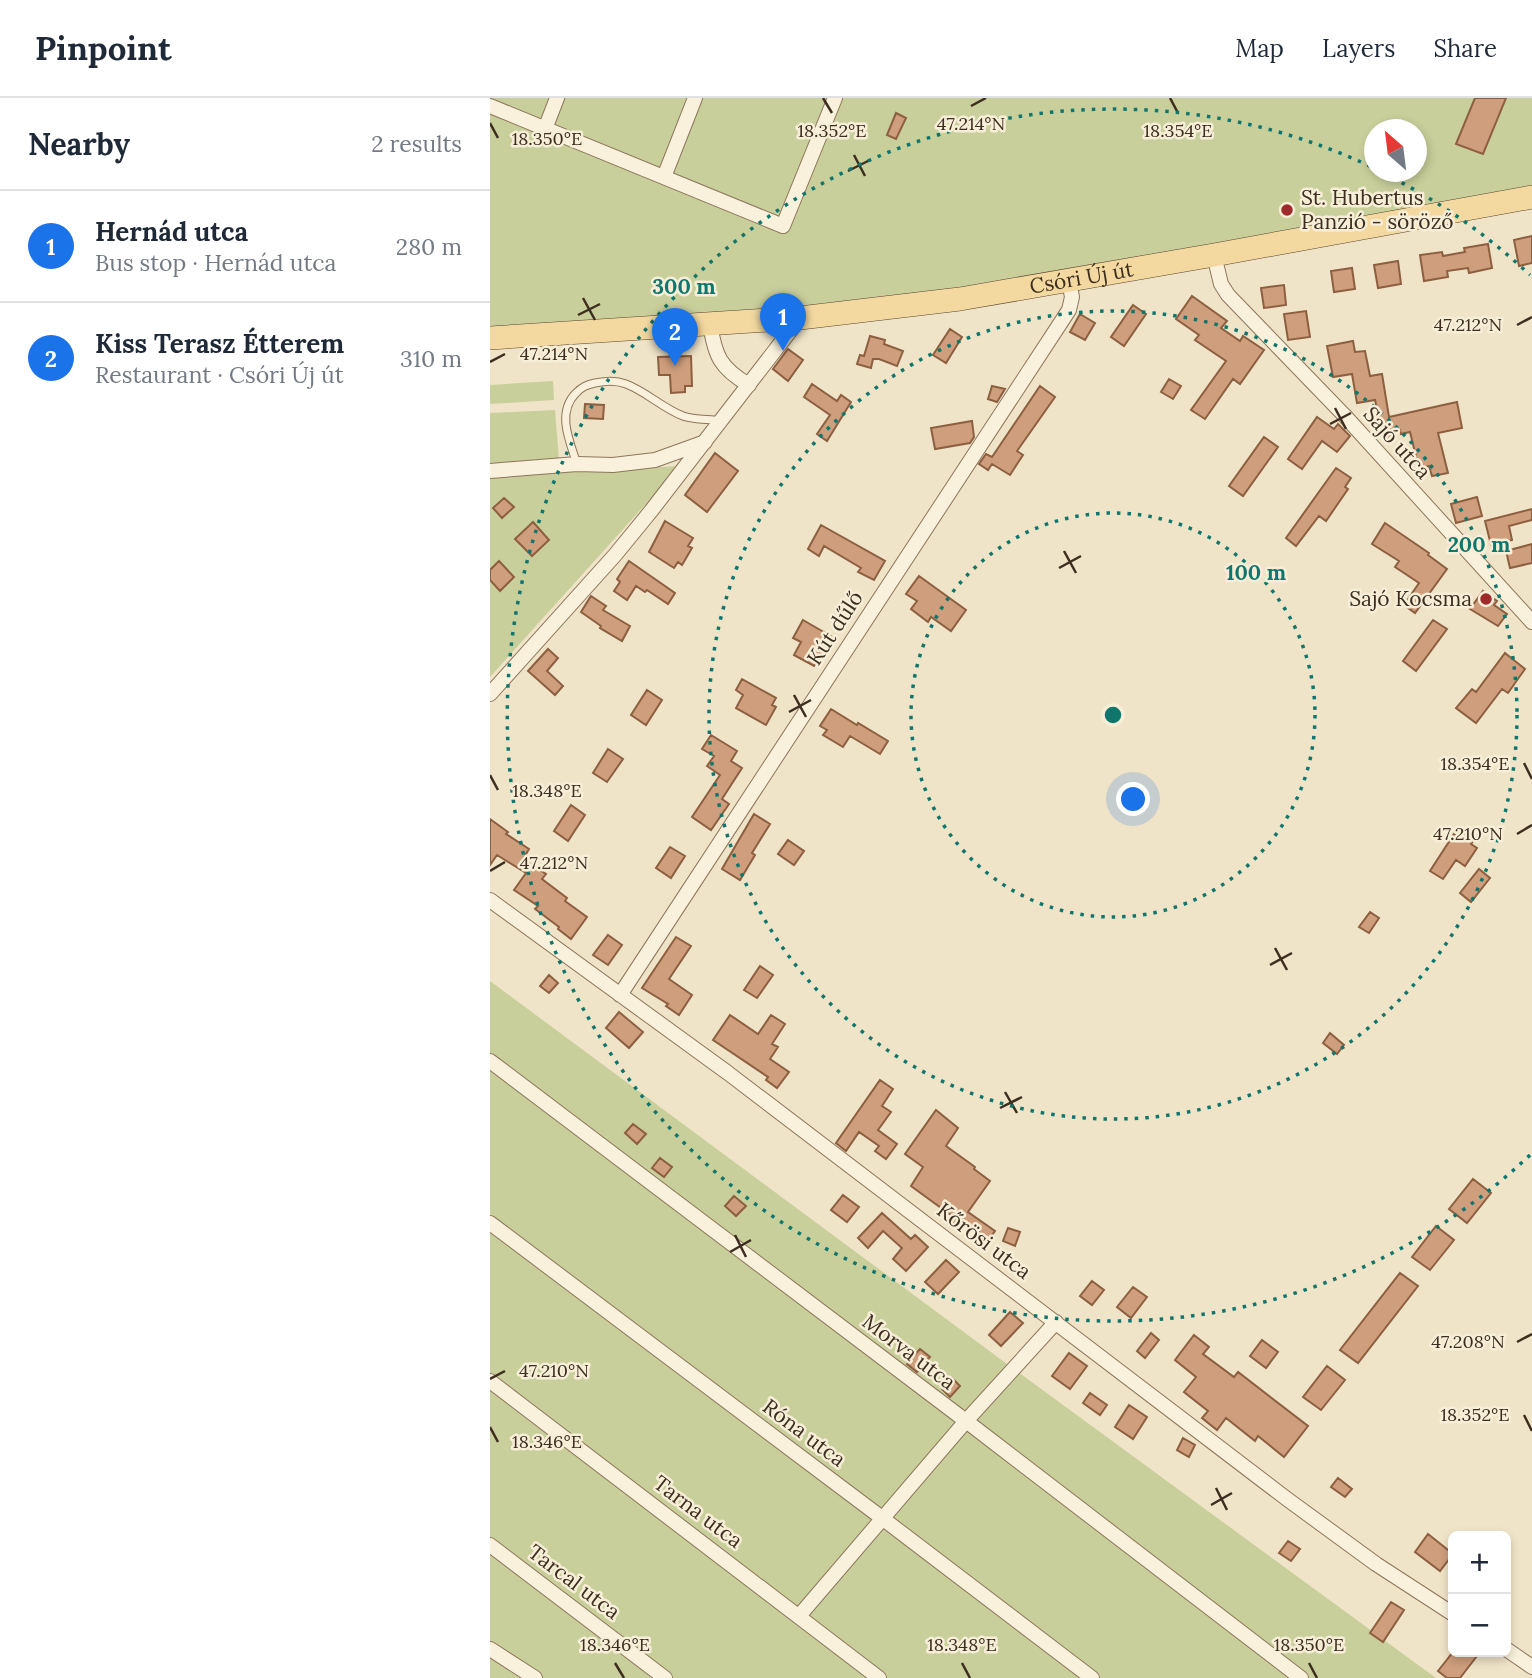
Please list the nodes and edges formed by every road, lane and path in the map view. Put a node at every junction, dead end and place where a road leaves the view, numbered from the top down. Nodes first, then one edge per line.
1 (557, 98) edge
2 (695, 98) edge
3 (835, 98) edge
4 (490, 106) edge
5 (545, 128) junction
6 (664, 177) junction
7 (1532, 197) edge
8 (1214, 255) junction
9 (1069, 281) junction
10 (800, 318) junction
11 (710, 324) junction
12 (490, 338) edge
13 (749, 385) junction
14 (721, 421) junction
15 (705, 442) junction
16 (577, 464) junction
17 (490, 471) edge
18 (1532, 622) edge
19 (490, 694) edge
20 (491, 901) edge
21 (620, 995) junction
22 (490, 1061) edge
23 (490, 1223) edge
24 (1056, 1322) junction
25 (490, 1381) edge
26 (967, 1421) junction
27 (883, 1518) junction
28 (490, 1545) edge
29 (1448, 1611) edge
30 (799, 1616) junction
31 (490, 1649) edge
32 (1511, 1652) edge
33 (1532, 1667) edge
34 (535, 1678) edge
35 (665, 1678) edge
36 (879, 1678) edge
37 (1092, 1678) edge
38 (1301, 1678) edge

1 - 5 street
2 - 6 street
3 - 6 street
4 - 5 street
5 - 6 street
7 - 8 main road, Csóri Új út
8 - 9 main road, Csóri Új út
8 - 18 street, Sajó utca
9 - 10 main road, Csóri Új út
9 - 21 street, Kút dűlő
10 - 11 main road, Csóri Új út
10 - 13 street
11 - 12 main road, Csóri Új út
11 - 13 street
13 - 14 street
14 - 15 street
14 - 16 lane
15 - 16 street
15 - 19 street
16 - 17 street
20 - 21 street, Kőrösi utca
21 - 24 street, Kőrösi utca
22 - 26 street, Morva utca
23 - 27 street, Róna utca
24 - 26 street
24 - 29 street, Kőrösi utca
25 - 30 street, Tarna utca
26 - 27 street
26 - 38 street, Morva utca
27 - 30 street
27 - 37 street, Róna utca
28 - 35 street, Tarcal utca
30 - 36 street, Tarna utca
31 - 34 street
32 - 33 street

